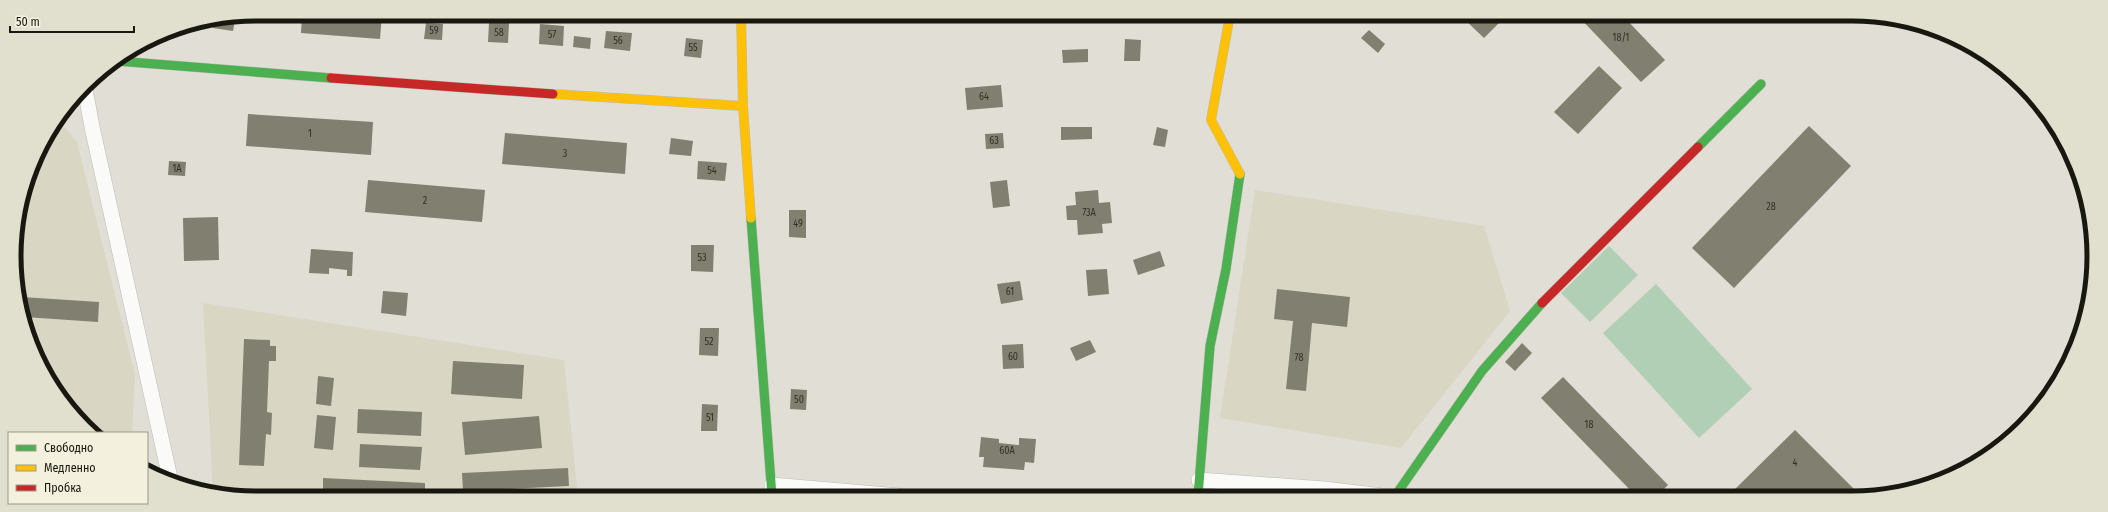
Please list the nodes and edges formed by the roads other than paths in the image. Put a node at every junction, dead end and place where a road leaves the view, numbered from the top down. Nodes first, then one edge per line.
1 (741, 21) edge
2 (1229, 21) edge
3 (124, 62) edge
4 (1761, 84) dead end
5 (86, 94) edge
6 (743, 106) junction
7 (169, 474) edge
8 (1199, 480) junction
9 (772, 491) edge
10 (1198, 491) edge
11 (1346, 491) edge
12 (1398, 491) edge

1 - 6 street
2 - 8 street
3 - 6 street
4 - 12 street
5 - 7 street
6 - 9 street
8 - 10 street
8 - 11 street

